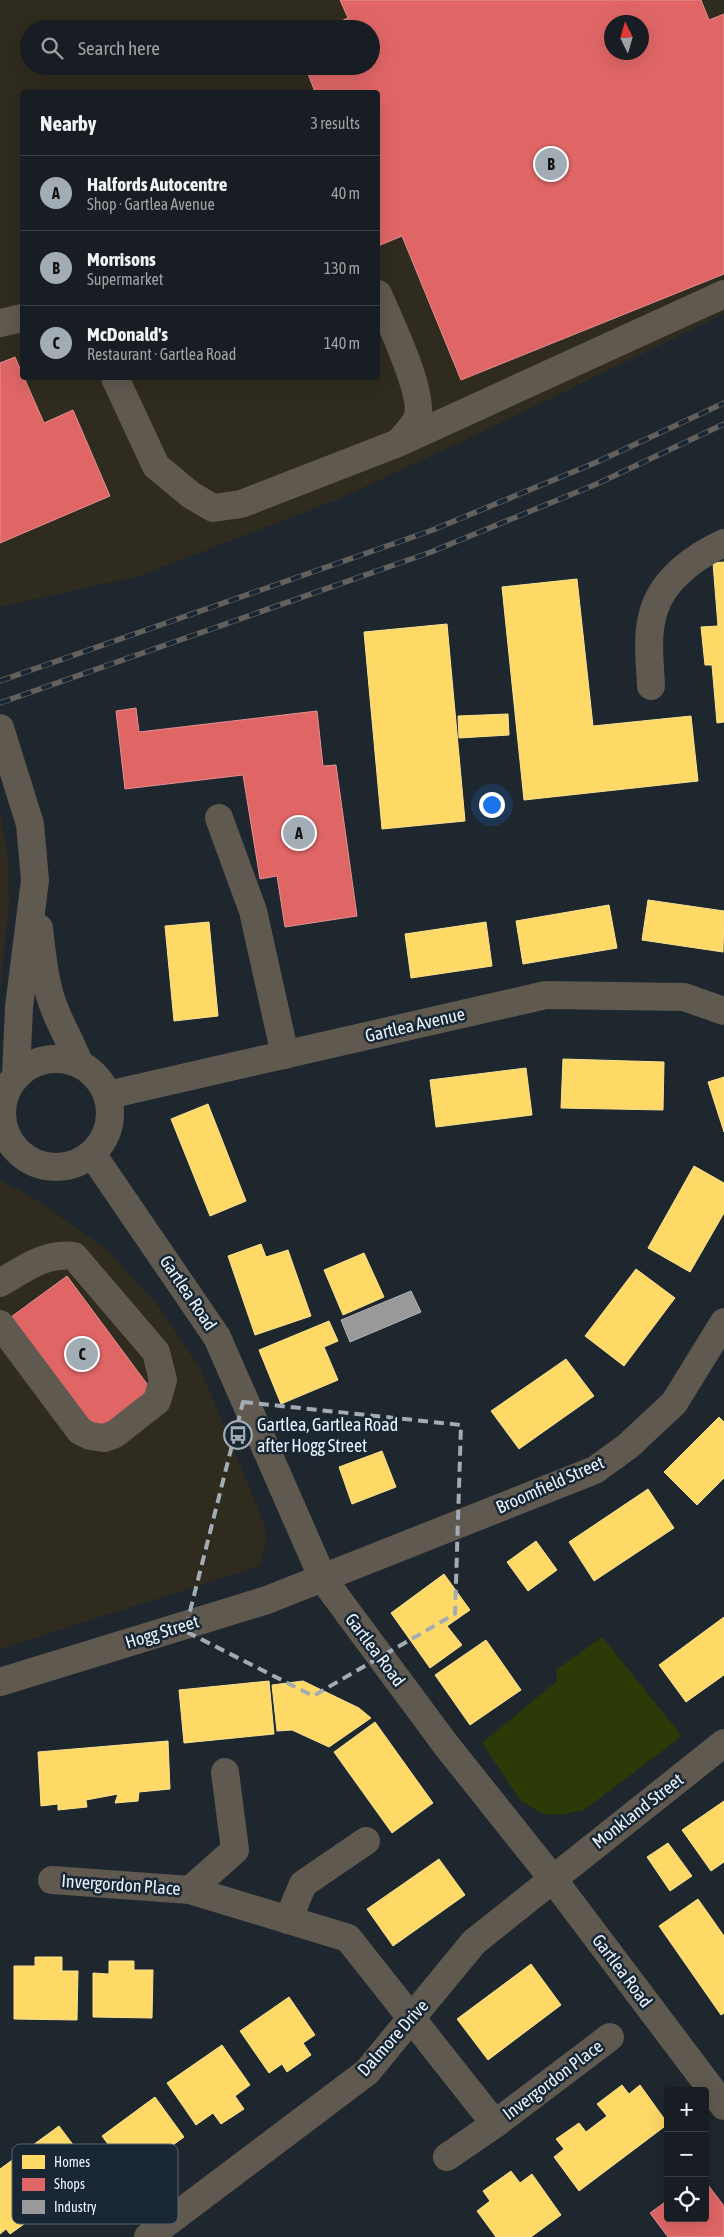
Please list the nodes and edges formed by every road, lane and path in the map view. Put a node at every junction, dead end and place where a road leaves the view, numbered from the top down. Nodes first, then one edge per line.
1 (724, 294) edge
2 (380, 299) edge
3 (20, 318) edge
4 (0, 323) edge
5 (116, 380) edge
6 (398, 443) junction
7 (724, 542) edge
8 (651, 686) dead end
9 (1, 732) edge
10 (219, 818) dead end
11 (33, 892) junction
12 (724, 1011) edge
13 (285, 1054) junction
14 (79, 1063) junction
15 (16, 1076) junction
16 (108, 1095) junction
17 (1, 1114) edge
18 (92, 1154) junction
19 (12, 1155) edge
20 (0, 1283) edge
21 (724, 1322) edge
22 (0, 1324) edge
23 (323, 1579) junction
24 (0, 1682) edge
25 (724, 1743) edge
26 (224, 1772) dead end
27 (366, 1840) dead end
28 (552, 1878) junction
29 (52, 1880) dead end
30 (190, 1890) junction
31 (288, 1920) junction
32 (412, 2018) junction
33 (610, 2037) dead end
34 (724, 2106) edge
35 (495, 2124) junction
36 (447, 2156) dead end
37 (178, 2214) edge
38 (165, 2224) edge
39 (148, 2237) edge

1 - 6 street
2 - 6 street
3 - 4 street
5 - 6 street
7 - 8 street
9 - 11 street
10 - 13 street
11 - 14 street
11 - 15 street
12 - 13 street, Gartlea Avenue
13 - 16 street, Gartlea Avenue
14 - 15 street
14 - 16 street
15 - 17 street
16 - 18 street
17 - 19 street
18 - 19 street
18 - 23 street, Gartlea Road
20 - 22 street
21 - 23 street, Broomfield Street
23 - 24 street, Hogg Street
23 - 28 street, Gartlea Road
25 - 28 street, Monkland Street
26 - 30 street, Invergordon Place
27 - 31 street
28 - 32 street, Dalmore Drive
28 - 34 street, Gartlea Road
29 - 30 street, Invergordon Place
30 - 31 street, Invergordon Place
31 - 32 street, Invergordon Place
32 - 35 street, Invergordon Place
32 - 37 street, Dalmore Drive
33 - 35 street, Invergordon Place
35 - 36 street, Invergordon Place
38 - 39 street, Dalmore Drive

